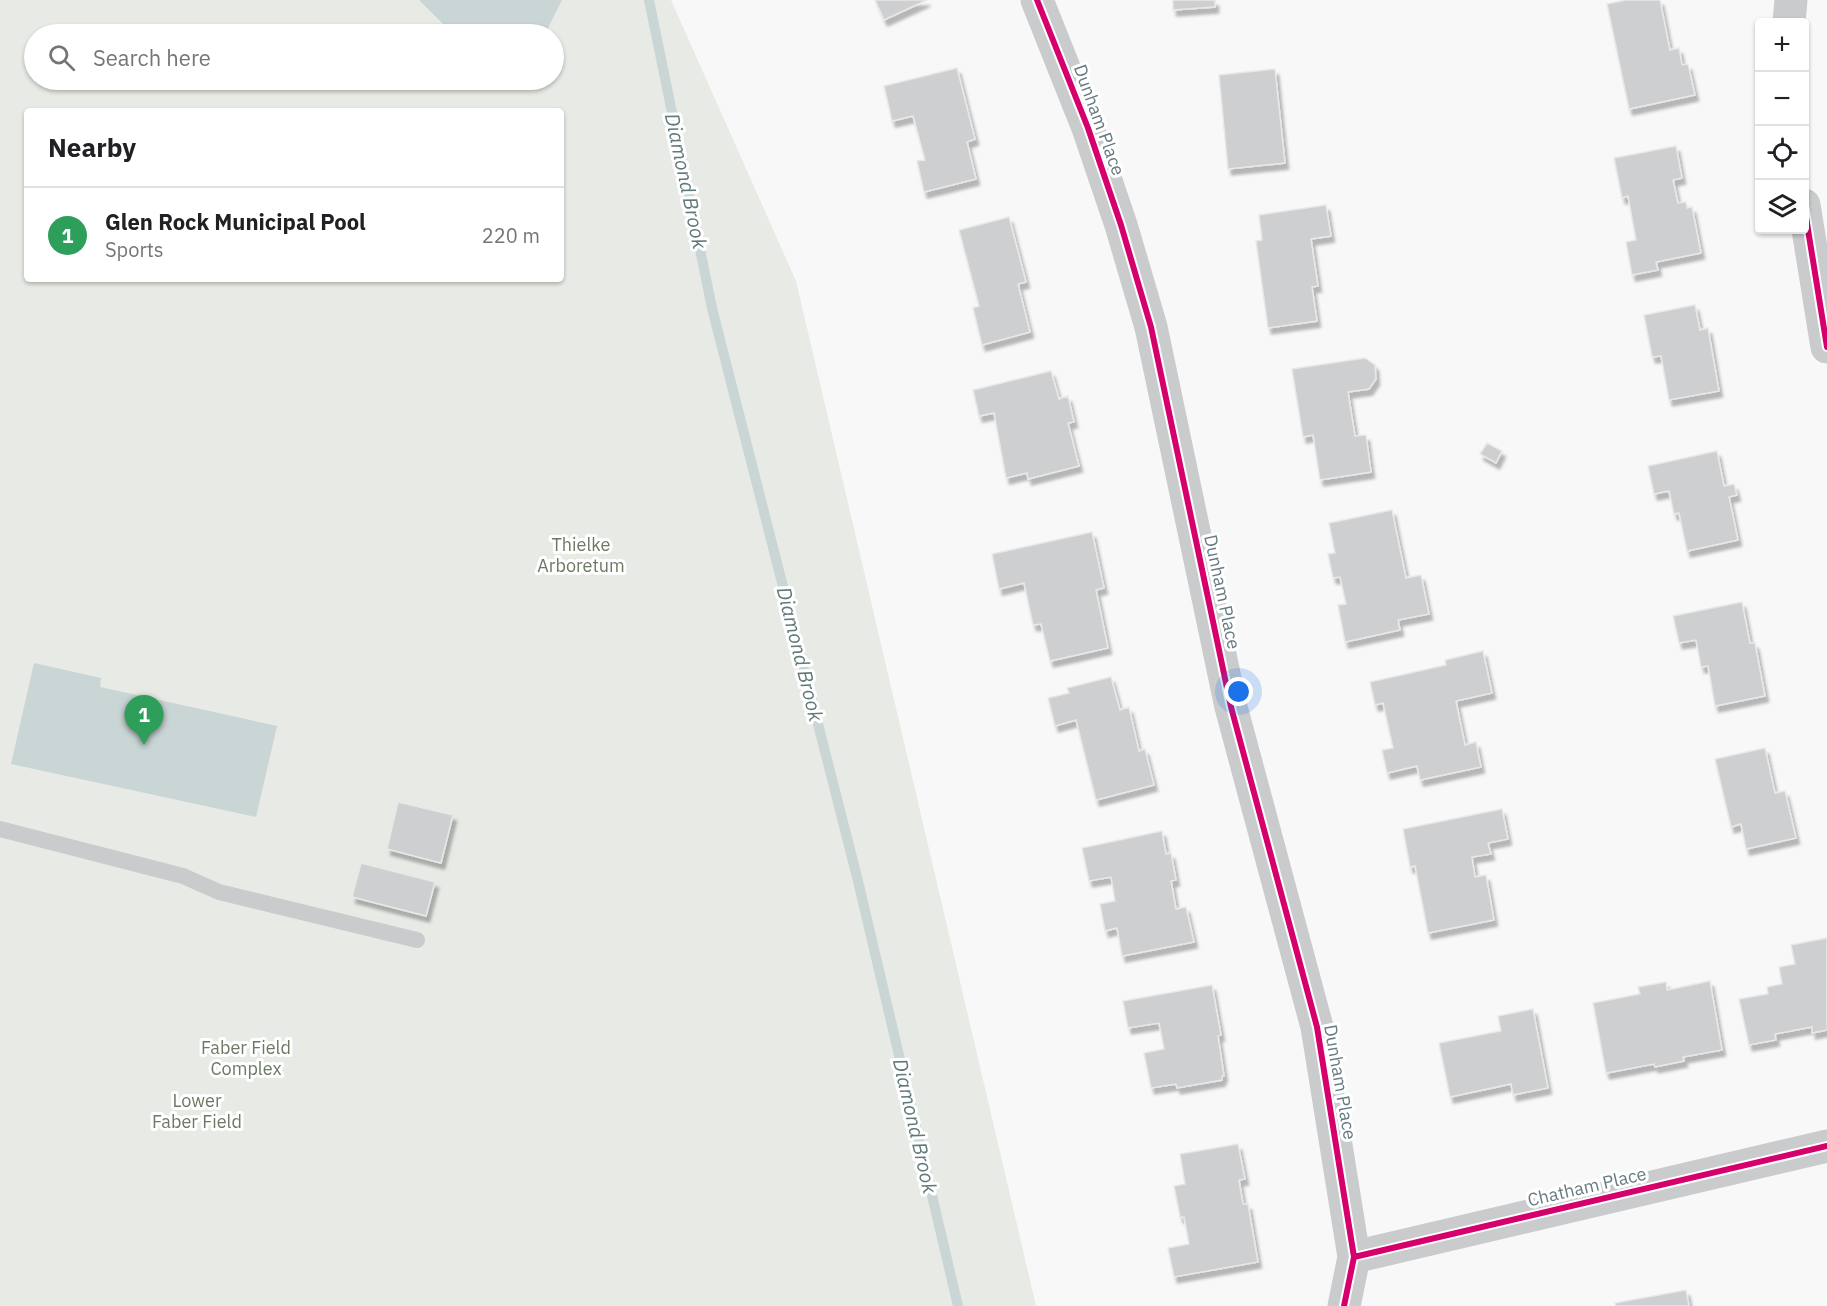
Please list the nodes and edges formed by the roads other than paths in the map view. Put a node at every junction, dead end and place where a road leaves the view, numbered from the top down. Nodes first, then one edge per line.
1 (1037, 0) edge
2 (1791, 0) edge
3 (1789, 18) edge
4 (1809, 234) edge
5 (1827, 347) edge
6 (0, 829) edge
7 (417, 940) dead end
8 (1827, 1146) edge
9 (1354, 1257) junction
10 (1344, 1306) edge

1 - 9 street, Dunham Place
2 - 3 street
4 - 5 street
6 - 7 lane
8 - 9 street, Chatham Place
9 - 10 street, Dunham Place

